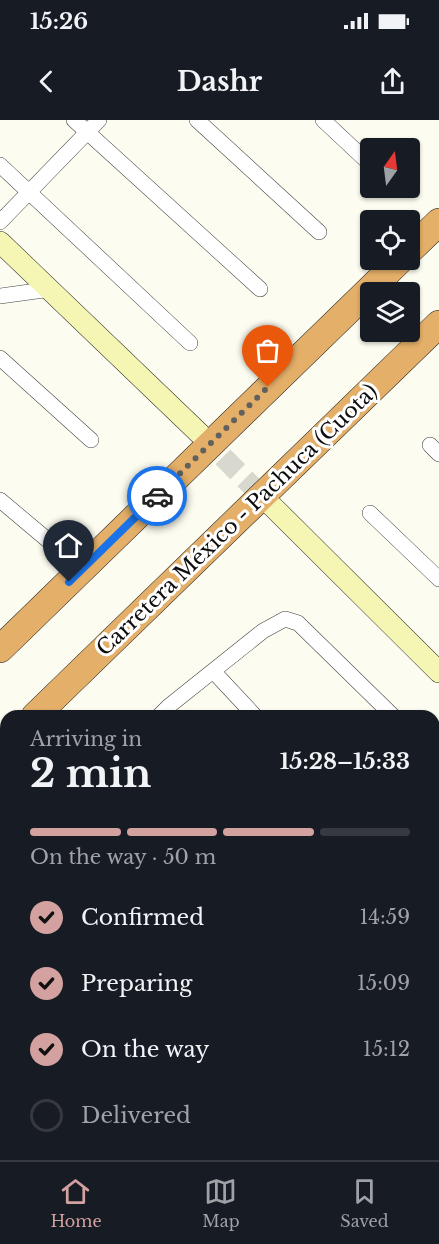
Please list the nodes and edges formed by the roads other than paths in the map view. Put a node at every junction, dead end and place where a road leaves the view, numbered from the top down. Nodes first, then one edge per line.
1 (74, 120) edge
2 (99, 120) edge
3 (197, 120) edge
4 (323, 120) edge
5 (87, 132) junction
6 (360, 155) edge
7 (0, 165) edge
8 (31, 193) junction
9 (0, 222) edge
10 (439, 222) edge
11 (320, 232) dead end
12 (420, 240) edge
13 (0, 242) edge
14 (390, 270) edge
15 (260, 289) dead end
16 (51, 290) junction
17 (0, 296) edge
18 (439, 324) edge
19 (190, 343) dead end
20 (0, 358) edge
21 (200, 434) tunnel mouth
22 (91, 440) dead end
23 (265, 499) tunnel mouth
24 (3, 510) edge
25 (370, 513) dead end
26 (50, 542) dead end
27 (439, 579) edge
28 (0, 650) edge
29 (213, 671) junction
30 (439, 672) edge
31 (41, 710) edge
32 (170, 710) edge
33 (249, 710) edge
34 (387, 710) edge

1 - 5 street
2 - 5 street
3 - 11 street
4 - 6 street
5 - 8 street
5 - 15 street
7 - 8 street
8 - 9 street
8 - 19 street
10 - 12 highway
13 - 16 main road
14 - 28 highway
16 - 17 street
16 - 21 main road
18 - 31 highway, Carretera México - Pachuca (Cuota)
20 - 22 street
23 - 30 main road
24 - 26 street
25 - 27 street
29 - 32 street
29 - 33 street
29 - 34 street

